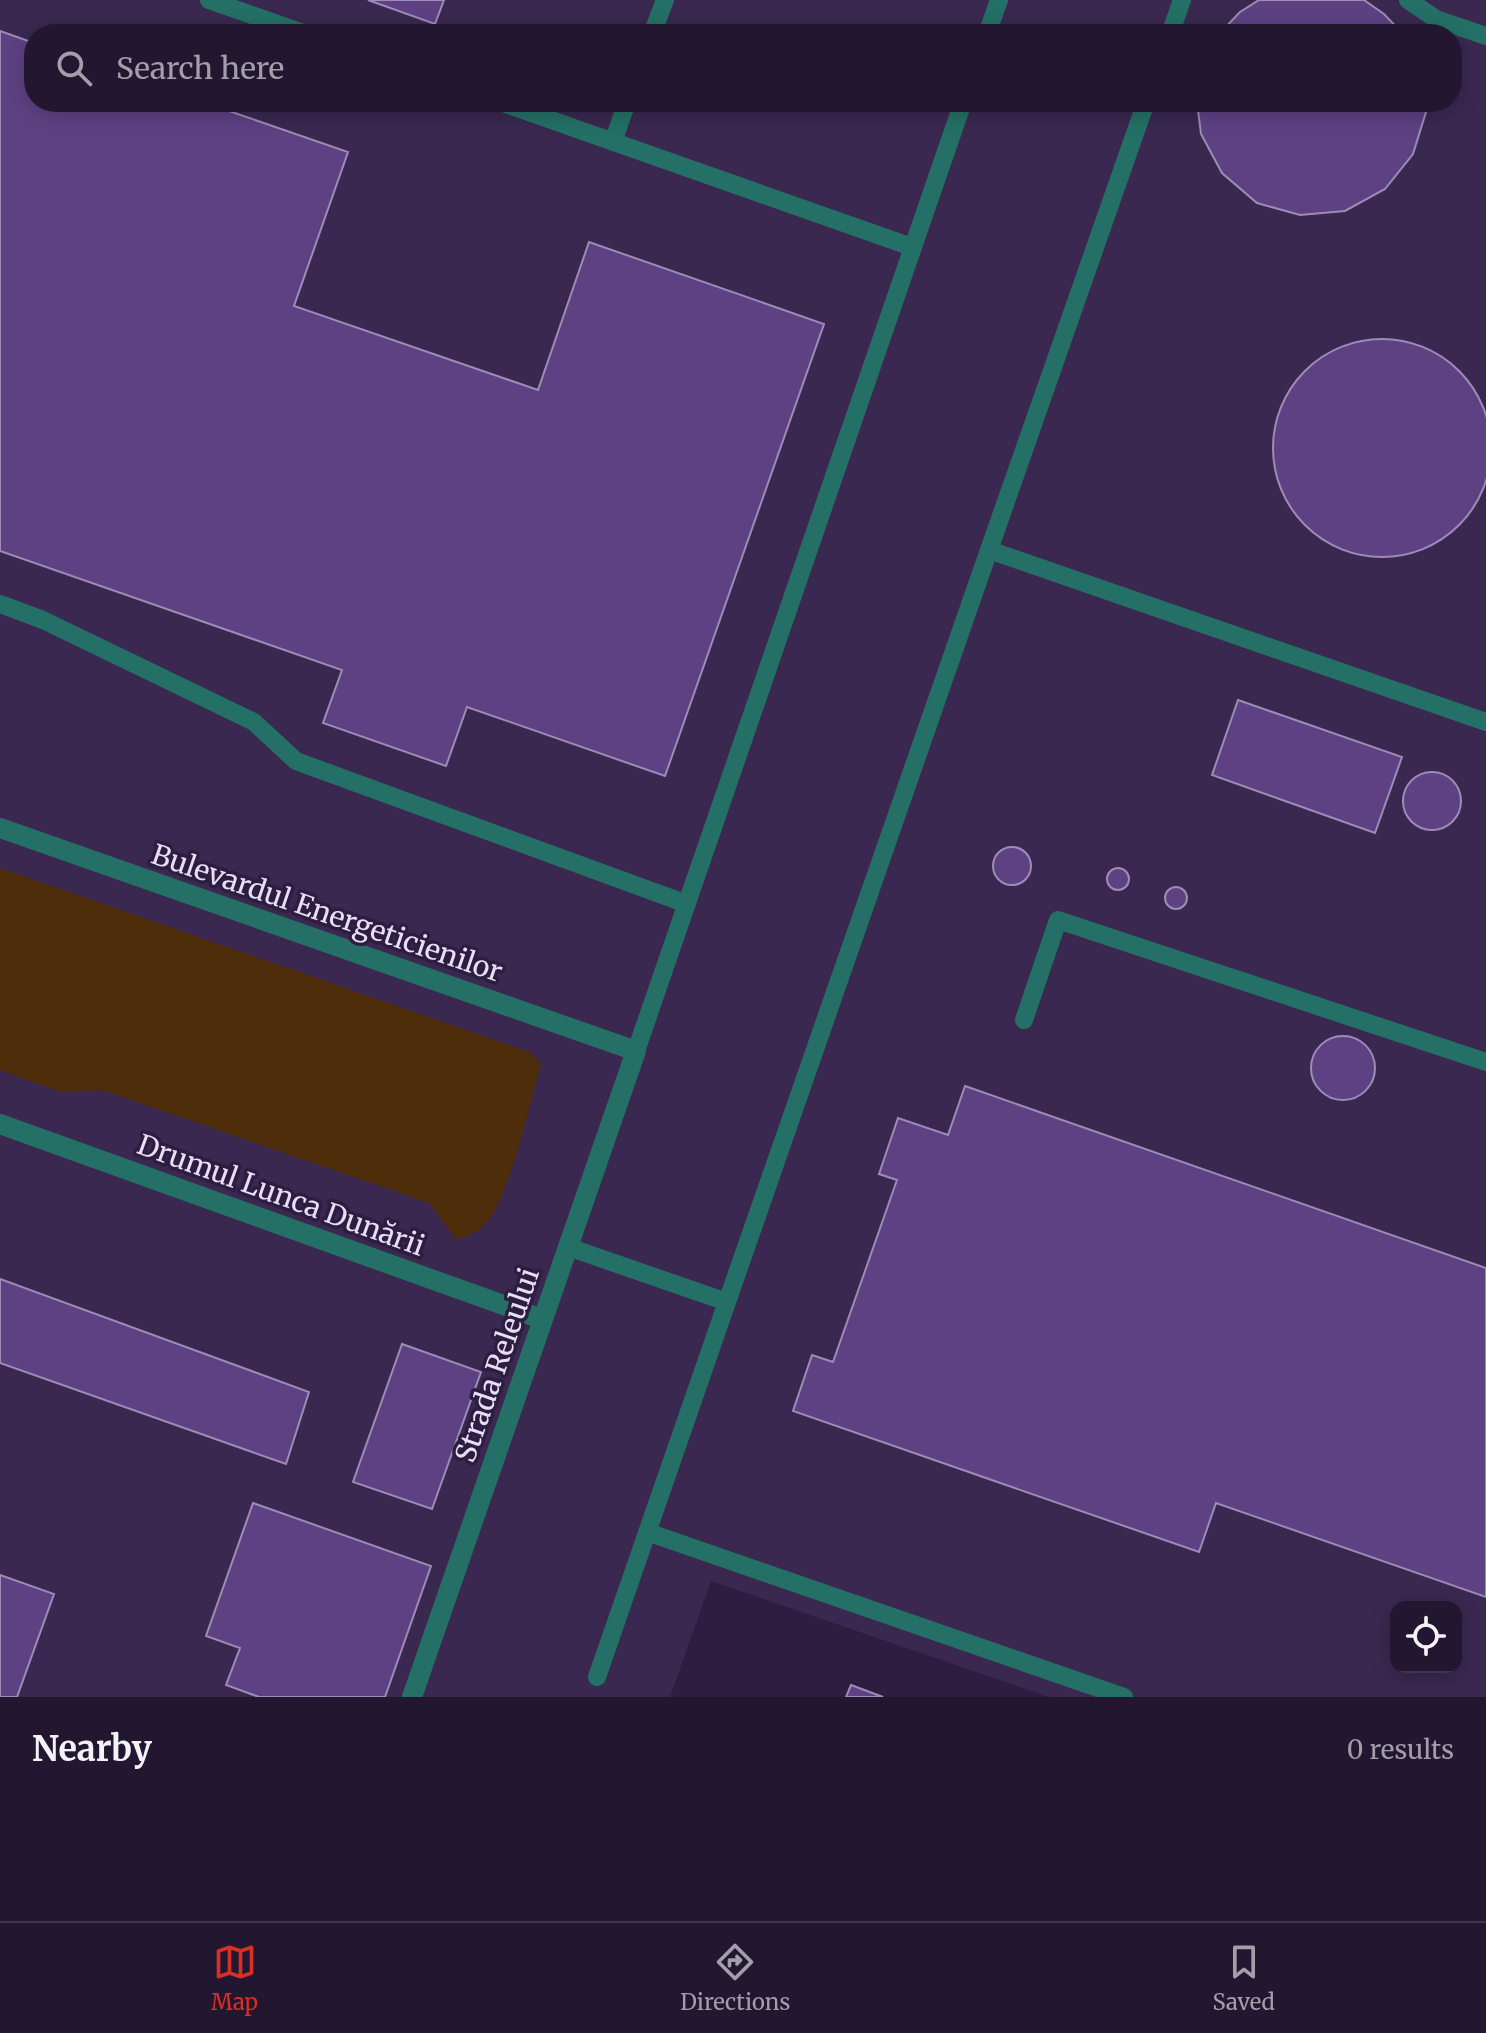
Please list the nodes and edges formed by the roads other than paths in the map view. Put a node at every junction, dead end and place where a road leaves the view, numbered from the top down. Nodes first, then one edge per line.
1 (209, 0) edge
2 (665, 0) edge
3 (999, 0) edge
4 (1182, 0) edge
5 (1408, 0) edge
6 (277, 24) edge
7 (656, 24) edge
8 (991, 24) edge
9 (1174, 24) edge
10 (1451, 24) edge
11 (1462, 28) edge
12 (1486, 36) edge
13 (528, 112) edge
14 (624, 112) edge
15 (959, 112) edge
16 (1142, 112) edge
17 (613, 142) junction
18 (912, 247) junction
19 (989, 550) junction
20 (0, 604) edge
21 (1486, 722) edge
22 (0, 828) edge
23 (687, 904) junction
24 (1024, 1020) dead end
25 (636, 1051) junction
26 (1486, 1062) edge
27 (0, 1124) edge
28 (568, 1247) junction
29 (727, 1302) junction
30 (542, 1319) junction
31 (647, 1532) junction
32 (597, 1677) dead end
33 (412, 1697) edge
34 (1124, 1697) edge

1 - 6 lane
2 - 7 lane
3 - 8 lane
4 - 9 lane
5 - 10 lane
11 - 12 lane
13 - 17 lane
14 - 17 lane
15 - 18 lane
16 - 19 lane
17 - 18 lane
18 - 23 lane
19 - 21 lane
19 - 29 lane
20 - 23 lane
22 - 25 street, Bulevardul Energeticienilor
23 - 25 lane
24 - 26 lane
25 - 28 street, Strada Releului
27 - 30 street, Drumul Lunca Dunării
28 - 29 lane
28 - 30 street, Strada Releului
29 - 31 lane
30 - 33 street, Strada Releului
31 - 32 lane
31 - 34 lane

